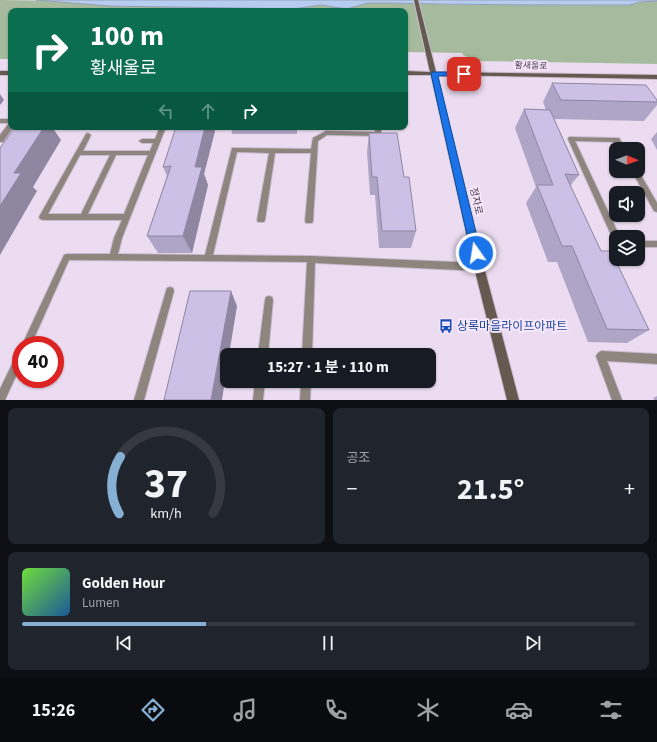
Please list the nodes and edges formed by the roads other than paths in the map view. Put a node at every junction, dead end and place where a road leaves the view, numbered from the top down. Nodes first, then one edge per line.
1 (416, 0) edge
2 (408, 73) edge
3 (434, 74) junction
4 (657, 76) edge
5 (8, 129) edge
6 (162, 130) edge
7 (378, 130) edge
8 (88, 135) dead end
9 (0, 140) edge
10 (142, 141) dead end
11 (157, 141) junction
12 (618, 142) edge
13 (272, 151) junction
14 (314, 151) junction
15 (78, 153) junction
16 (114, 153) junction
17 (153, 153) junction
18 (639, 178) edge
19 (657, 209) edge
20 (83, 217) junction
21 (127, 217) junction
22 (261, 220) dead end
23 (309, 221) dead end
24 (613, 230) edge
25 (645, 244) edge
26 (657, 244) edge
27 (113, 258) junction
28 (208, 258) junction
29 (310, 259) junction
30 (479, 267) junction
31 (170, 291) dead end
32 (269, 300) dead end
33 (30, 336) edge
34 (264, 348) edge
35 (307, 348) edge
36 (657, 359) edge
37 (12, 374) edge
38 (259, 388) edge
39 (306, 388) edge
40 (0, 400) edge
41 (139, 400) edge
42 (258, 400) edge
43 (305, 400) edge
44 (513, 400) edge
45 (617, 400) edge

1 - 3 street, 정자로
2 - 3 street, 황새울로
3 - 4 street, 황새울로
3 - 30 street, 정자로
5 - 9 street
6 - 11 lane
7 - 14 lane
8 - 15 lane
10 - 11 lane
11 - 17 lane
12 - 24 lane
13 - 14 lane
13 - 22 lane
13 - 28 lane
14 - 23 lane
15 - 16 lane
15 - 20 lane
16 - 17 lane
16 - 20 lane
17 - 21 lane
18 - 19 lane
20 - 21 lane
21 - 27 lane
25 - 26 lane
27 - 28 lane
27 - 33 lane
28 - 29 lane
29 - 30 lane
29 - 35 lane
30 - 44 street, 정자로
31 - 41 lane
32 - 34 lane
36 - 45 lane
37 - 40 lane
38 - 42 lane
39 - 43 lane

